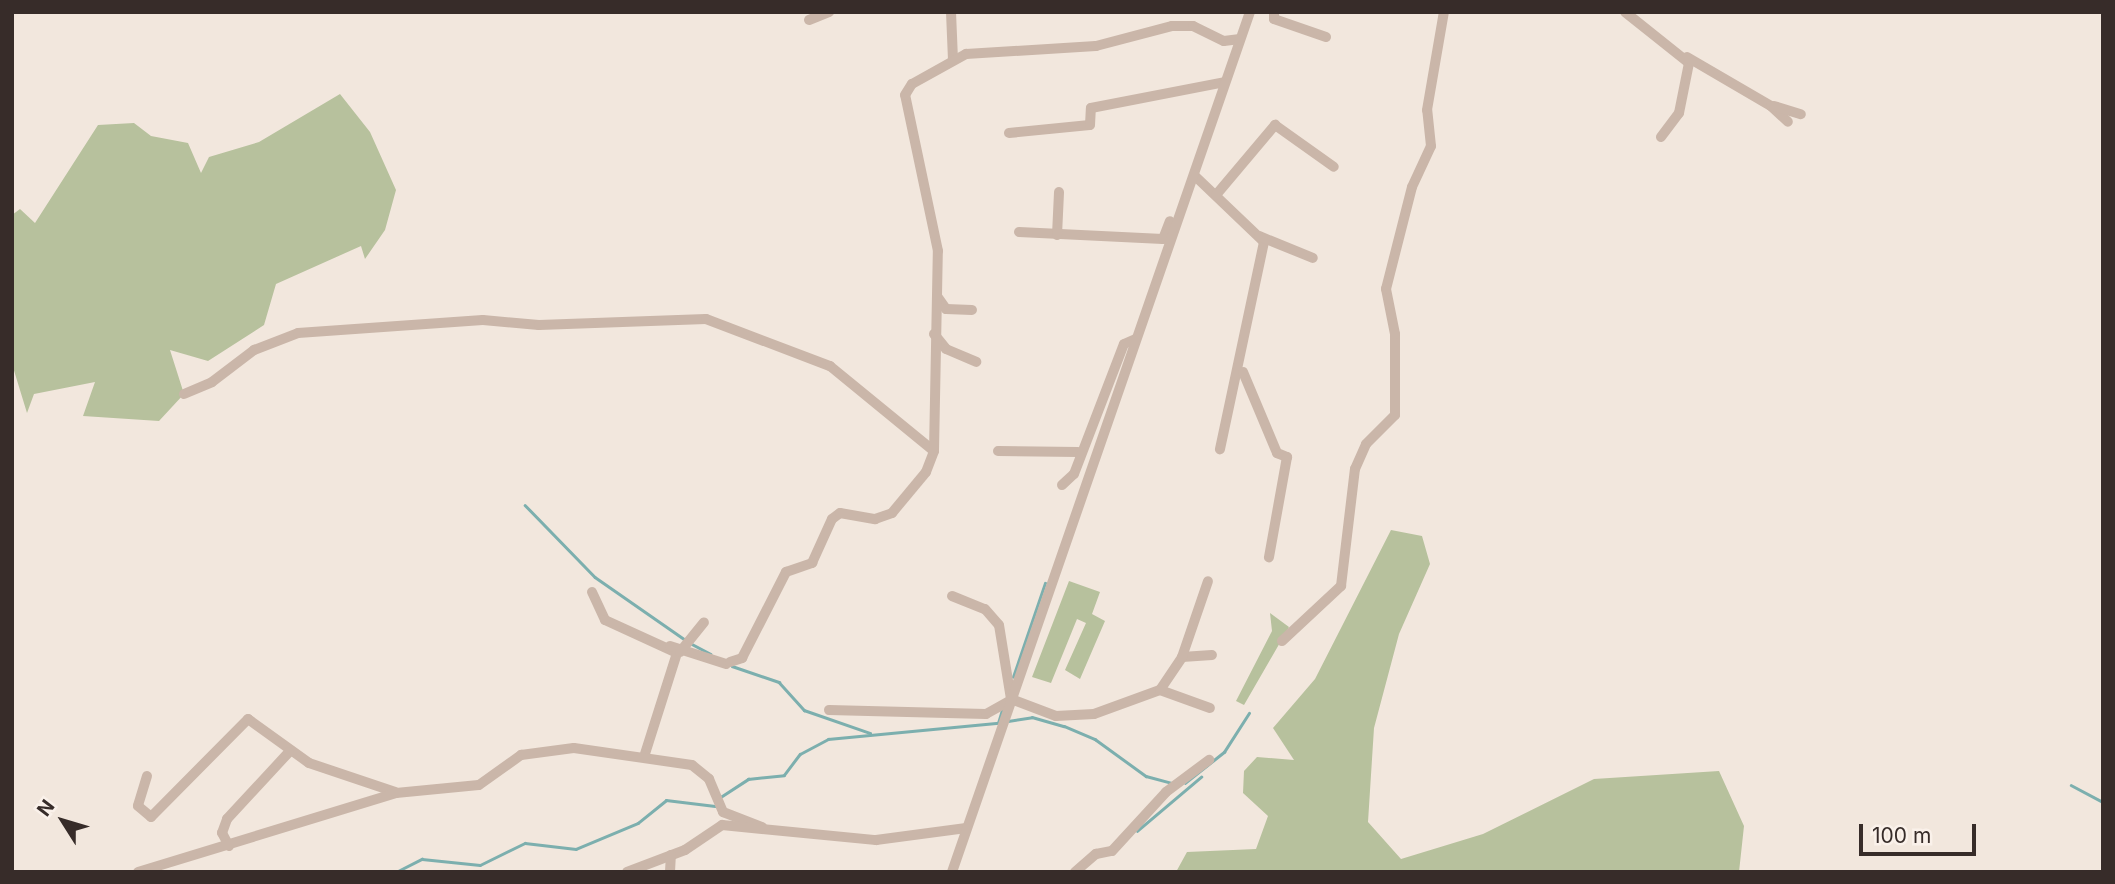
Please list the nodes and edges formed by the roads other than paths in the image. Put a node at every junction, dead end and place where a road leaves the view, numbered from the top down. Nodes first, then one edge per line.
1 (829, 12) edge
2 (951, 12) edge
3 (1250, 12) edge
4 (1274, 12) edge
5 (1444, 12) edge
6 (1625, 12) edge
7 (808, 20) dead end
8 (1326, 37) dead end
9 (1240, 38) junction
10 (1685, 56) junction
11 (953, 59) junction
12 (1226, 82) junction
13 (1772, 106) junction
14 (1801, 114) dead end
15 (1788, 122) dead end
16 (1009, 133) dead end
17 (1661, 137) dead end
18 (1334, 167) dead end
19 (1194, 177) junction
20 (1059, 192) dead end
21 (1216, 195) junction
22 (1019, 232) dead end
23 (1057, 235) junction
24 (1259, 236) junction
25 (1313, 258) dead end
26 (936, 293) junction
27 (972, 310) dead end
28 (934, 334) junction
29 (1136, 339) junction
30 (976, 362) dead end
31 (1242, 366) junction
32 (184, 394) dead end
33 (1220, 449) dead end
34 (998, 451) dead end
35 (934, 452) junction
36 (1078, 452) junction
37 (1062, 485) dead end
38 (1269, 557) dead end
39 (1208, 581) dead end
40 (592, 592) dead end
41 (952, 596) dead end
42 (704, 622) dead end
43 (1282, 641) dead end
44 (677, 650) junction
45 (1212, 656) dead end
46 (1182, 657) junction
47 (1160, 690) junction
48 (1011, 699) junction
49 (1210, 708) dead end
50 (829, 710) dead end
51 (289, 752) junction
52 (645, 754) junction
53 (1209, 760) dead end
54 (147, 776) dead end
55 (396, 793) junction
56 (762, 827) junction
57 (966, 828) junction
58 (229, 846) junction
59 (671, 855) junction
60 (655, 861) junction
61 (138, 872) edge
62 (627, 872) edge
63 (645, 872) edge
64 (670, 872) edge
65 (952, 872) edge
66 (1075, 872) edge

1 - 7 street
2 - 11 street
3 - 9 street
4 - 8 street
5 - 43 street
6 - 10 street
9 - 11 street
9 - 12 street
10 - 13 street
10 - 17 street
11 - 26 street
12 - 16 street
12 - 19 street
13 - 14 street
13 - 15 street
18 - 21 street
19 - 21 street
19 - 23 street
19 - 29 street
20 - 23 street
21 - 24 street
22 - 23 street
24 - 25 street
24 - 31 street
26 - 27 street
26 - 28 street
28 - 30 street
28 - 35 street
29 - 36 street
29 - 48 street
31 - 33 street
31 - 38 street
32 - 35 street
34 - 36 street
35 - 44 street
36 - 37 street
39 - 46 street
40 - 44 street
41 - 48 street
42 - 44 street
44 - 52 street
45 - 46 street
46 - 47 street
47 - 48 street
47 - 49 street
48 - 50 street
48 - 57 street
51 - 54 street
51 - 55 street
51 - 58 street
52 - 55 street
52 - 56 street
53 - 66 street
55 - 58 street
56 - 57 street
56 - 59 street
57 - 65 street
58 - 61 street
59 - 60 street
59 - 64 street
60 - 62 street
60 - 63 street

